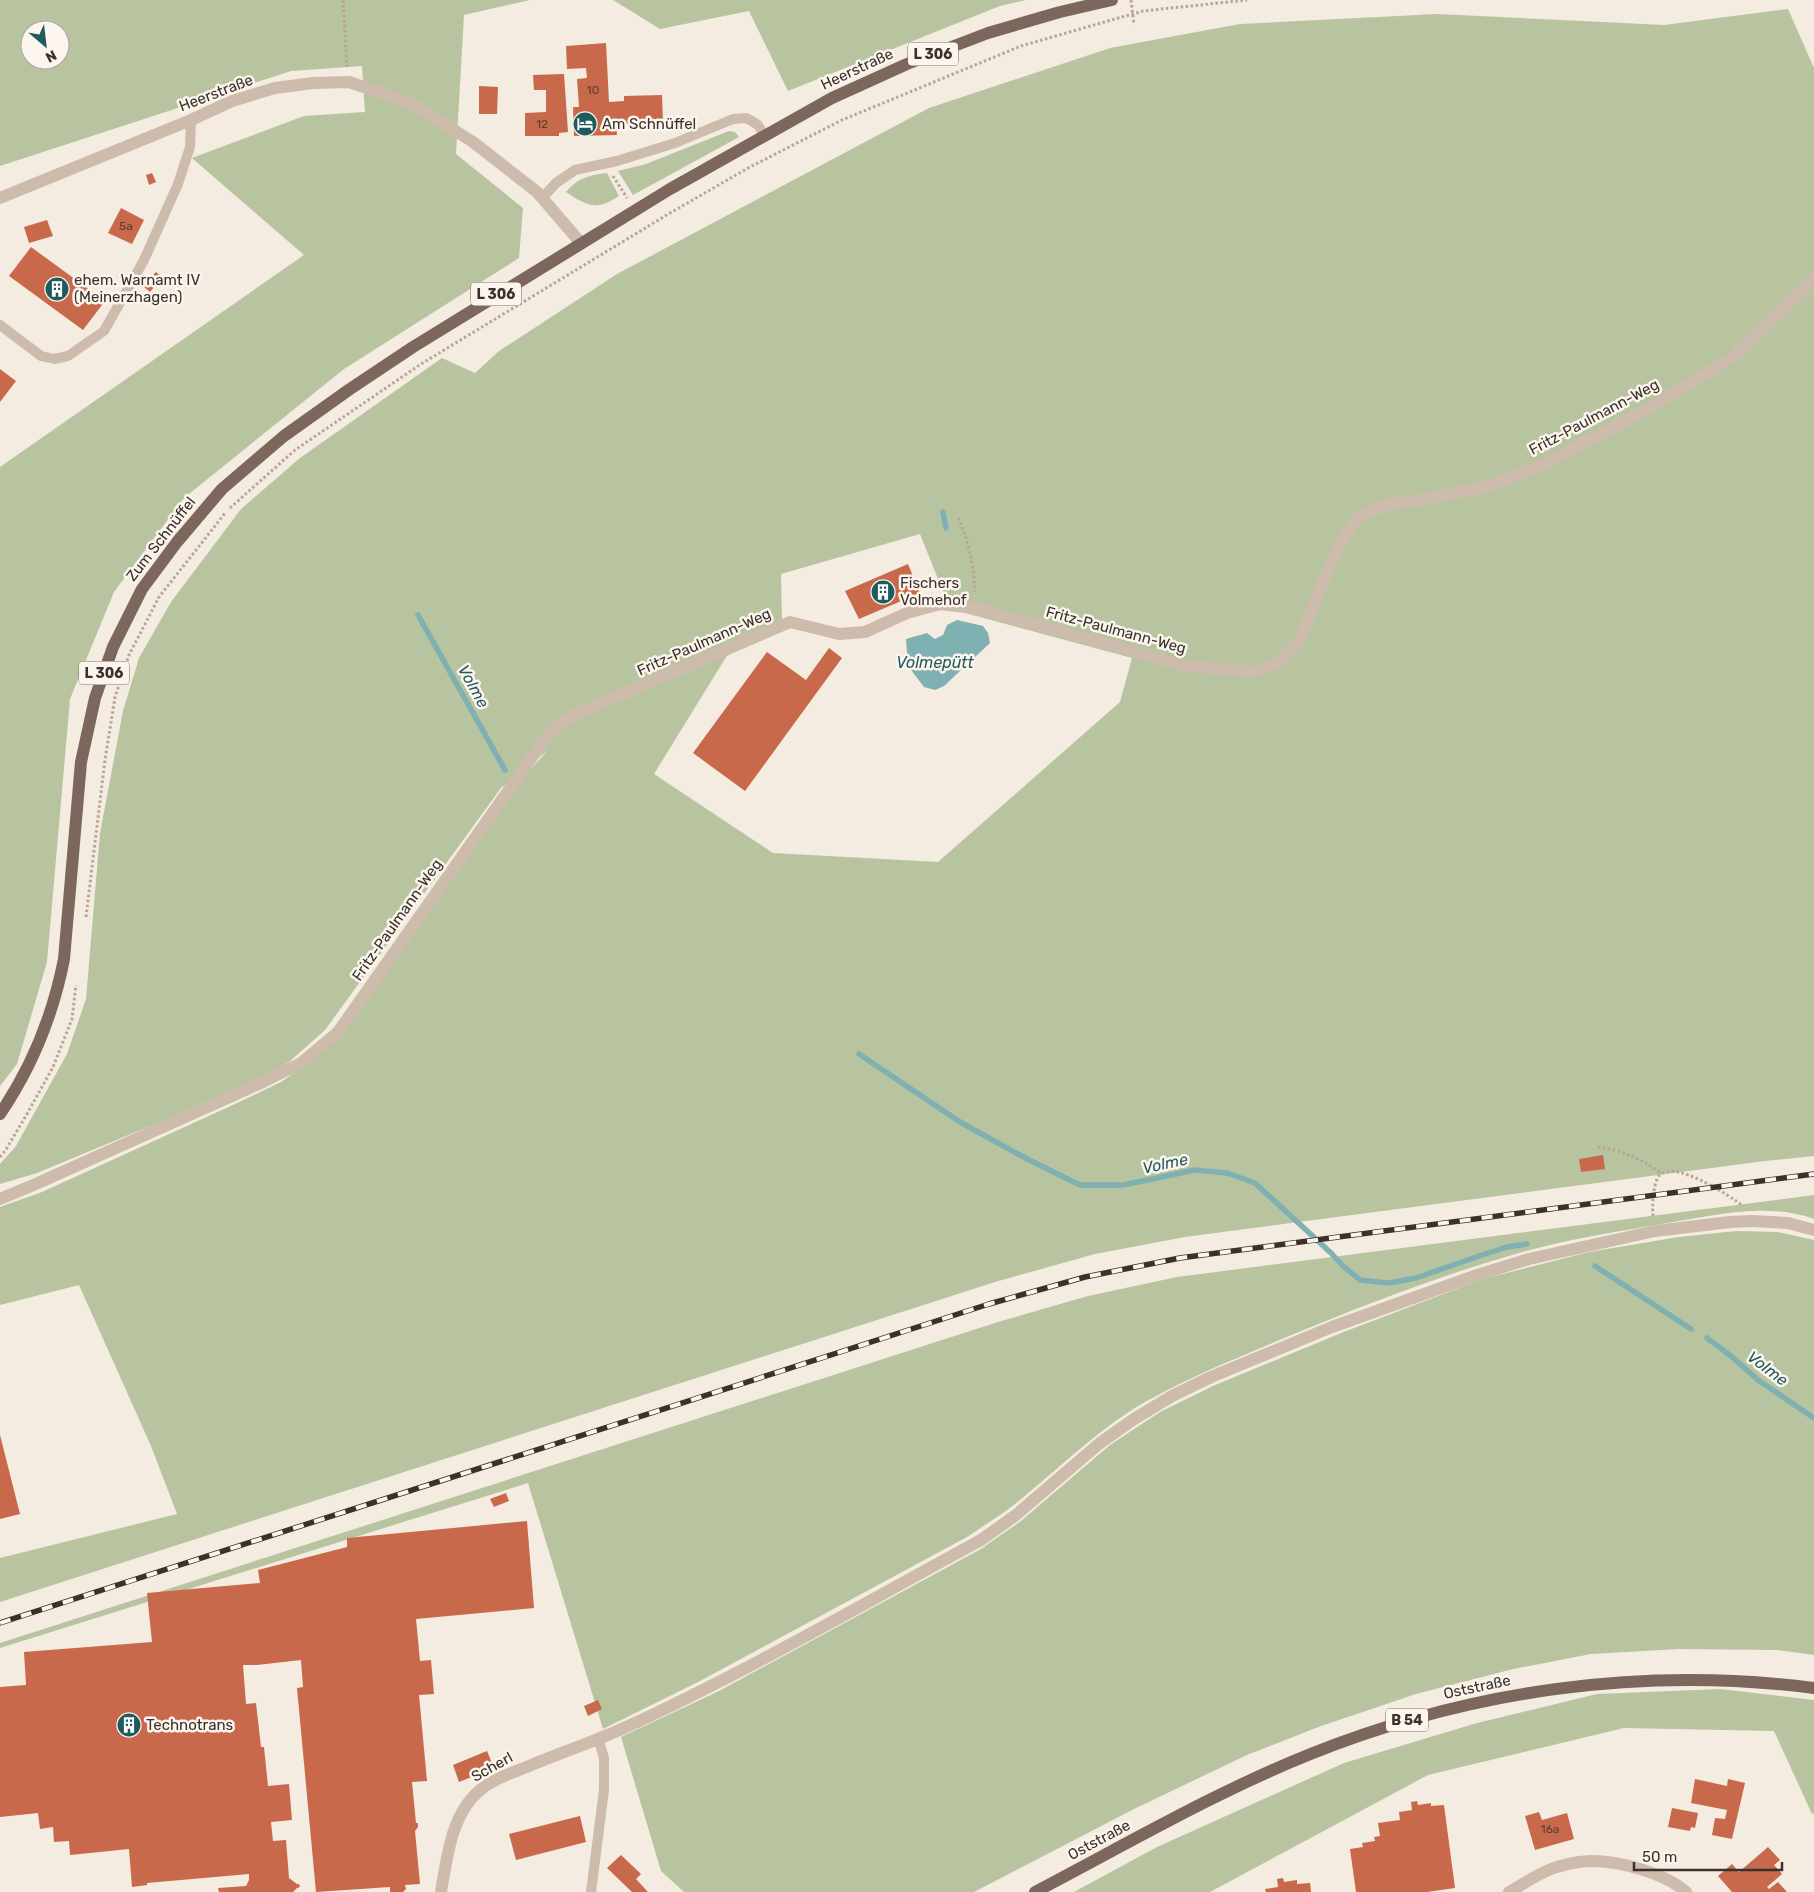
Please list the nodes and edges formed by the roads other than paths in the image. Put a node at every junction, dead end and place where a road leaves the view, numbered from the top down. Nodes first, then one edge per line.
1 (1112, 0) edge
2 (191, 120) junction
3 (764, 135) junction
4 (543, 197) junction
5 (0, 198) edge
6 (580, 242) junction
7 (1814, 278) edge
8 (0, 325) edge
9 (0, 1114) edge
10 (0, 1199) edge
11 (1814, 1230) edge
12 (1814, 1688) edge
13 (598, 1738) junction
14 (441, 1892) edge
15 (591, 1892) edge
16 (1035, 1892) edge
17 (1509, 1892) edge
18 (1686, 1892) edge

1 - 3 main road, Heerstraße / L 306
2 - 4 street, Heerstraße
2 - 5 street, Heerstraße
2 - 8 lane
3 - 4 lane
3 - 6 main road, Heerstraße / L 306
4 - 6 street, Heerstraße
6 - 9 main road, Zum Schnüffel / L 306
7 - 10 street, Fritz-Paulmann-Weg
11 - 13 street, Scherl
12 - 16 main road, Oststraße / B 54
13 - 14 street, Scherl
13 - 15 lane
17 - 18 street

